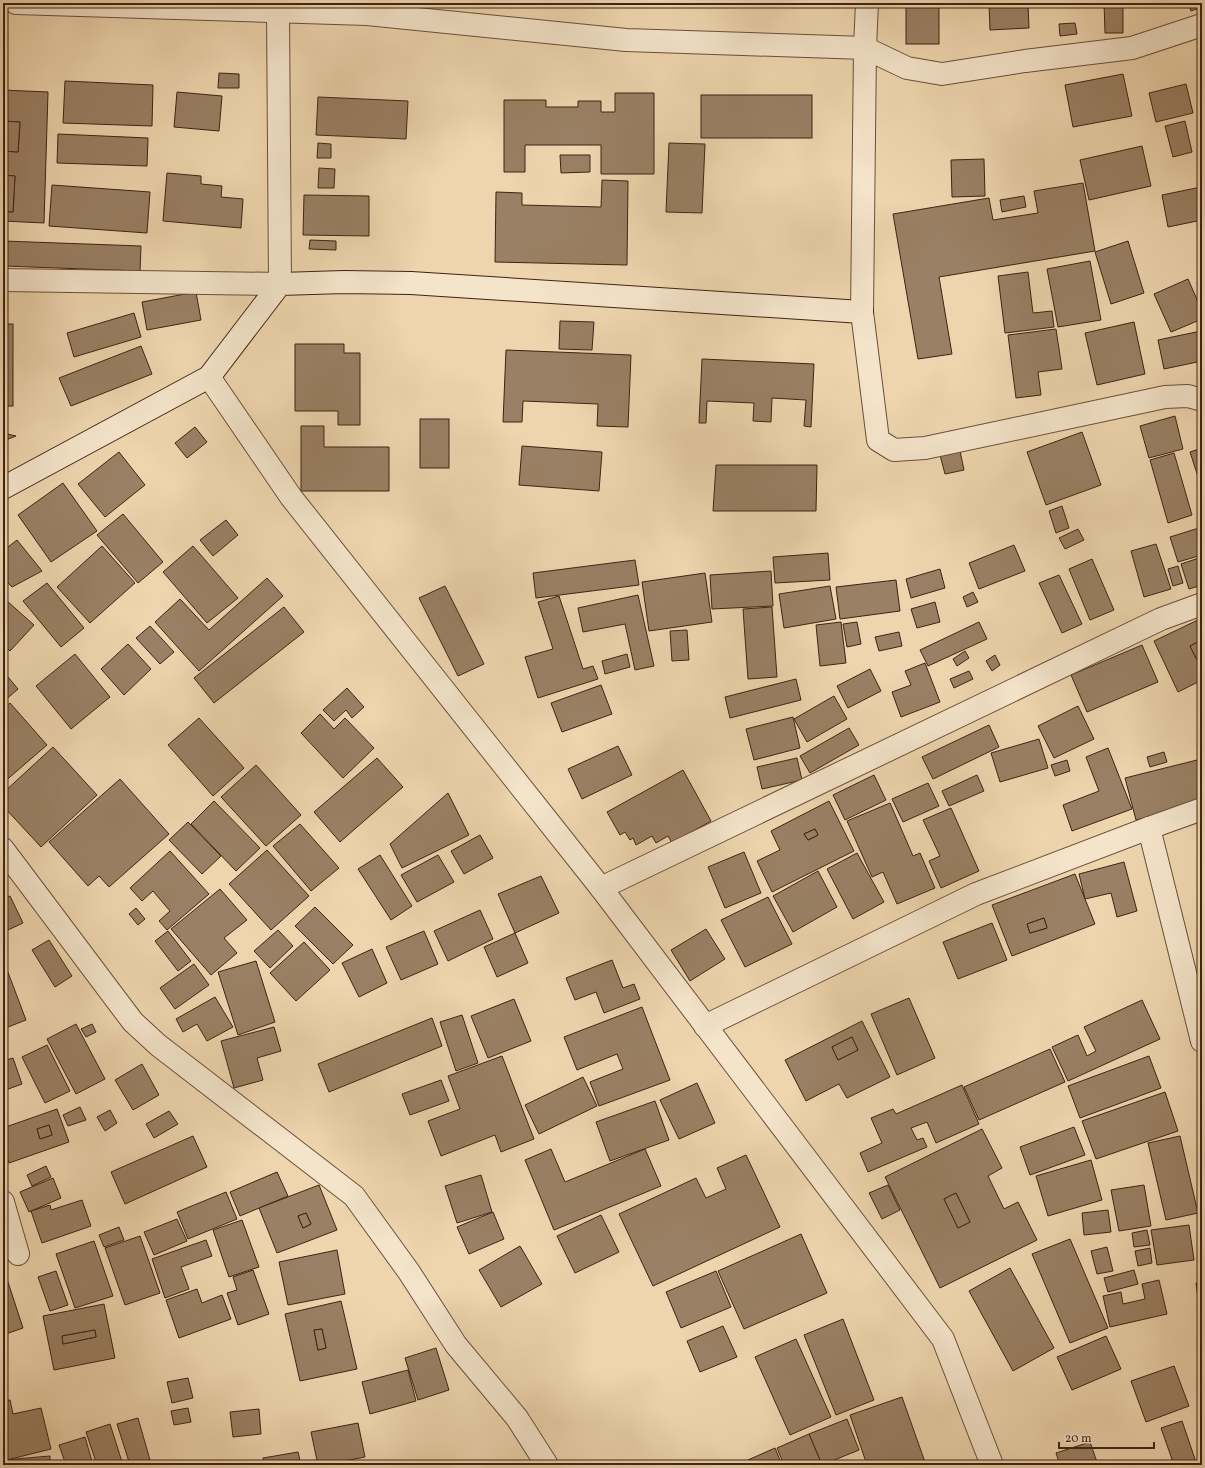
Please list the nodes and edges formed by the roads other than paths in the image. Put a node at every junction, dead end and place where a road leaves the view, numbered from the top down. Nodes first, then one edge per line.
1 (16, 3) edge
2 (867, 3) edge
3 (278, 11) junction
4 (1202, 25) edge
5 (865, 48) junction
6 (3, 280) edge
7 (280, 284) junction
8 (862, 312) junction
9 (209, 377) junction
10 (1202, 400) edge
11 (3, 488) edge
12 (1202, 604) edge
13 (1202, 810) edge
14 (1148, 828) junction
15 (3, 849) edge
16 (601, 888) junction
17 (705, 1026) junction
18 (1202, 1041) edge
19 (3, 1202) edge
20 (18, 1254) dead end
21 (547, 1465) edge
22 (992, 1465) edge

1 - 3 street
2 - 5 street
3 - 5 street
3 - 7 street
4 - 5 street
5 - 8 street
6 - 7 street
7 - 8 street
7 - 9 street
8 - 10 street
9 - 11 street
9 - 16 street
12 - 16 street
13 - 14 street
14 - 17 street
14 - 18 street
15 - 21 street
16 - 17 street
17 - 22 street
19 - 20 street

